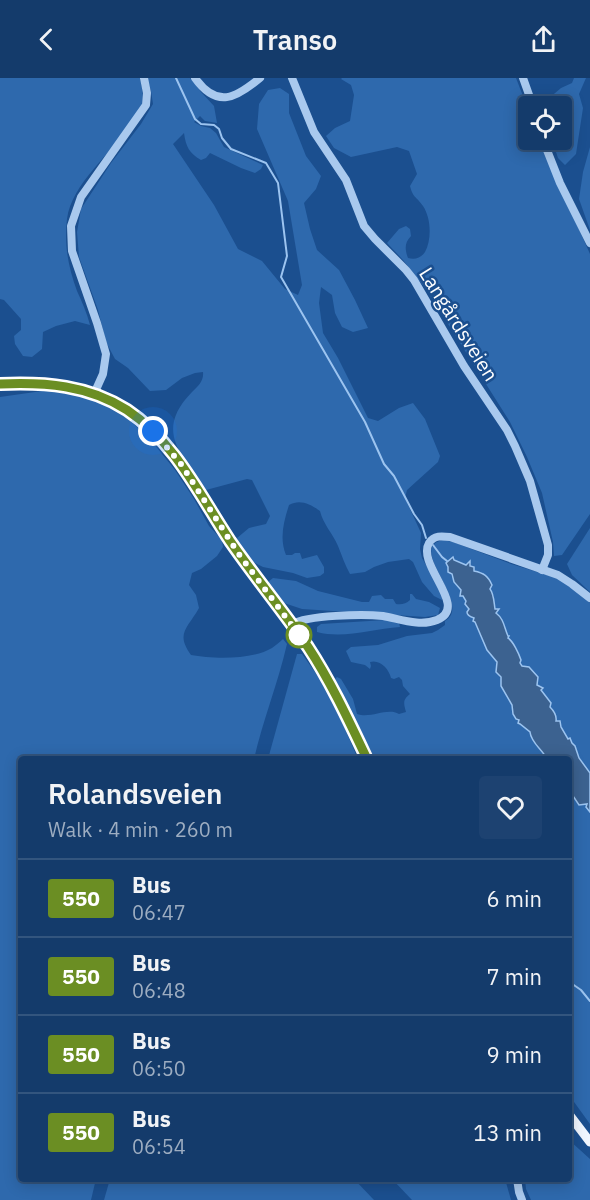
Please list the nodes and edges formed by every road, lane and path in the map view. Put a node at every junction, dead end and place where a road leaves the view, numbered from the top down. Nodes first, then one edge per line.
1 (144, 78) edge
2 (195, 78) edge
3 (260, 78) edge
4 (292, 78) edge
5 (523, 78) edge
6 (529, 96) edge
7 (547, 150) edge
8 (590, 243) edge
9 (0, 384) edge
10 (94, 394) junction
11 (542, 570) junction
12 (590, 598) edge
13 (291, 624) junction
14 (366, 756) edge
15 (572, 1118) edge
16 (590, 1142) edge
17 (517, 1182) edge
18 (522, 1200) edge

1 - 10 street
2 - 3 street
4 - 11 street, Langårdsveien
5 - 6 street
7 - 8 street
9 - 10 main road
10 - 13 main road
11 - 12 street
11 - 13 street
13 - 14 main road
15 - 16 main road
17 - 18 street

